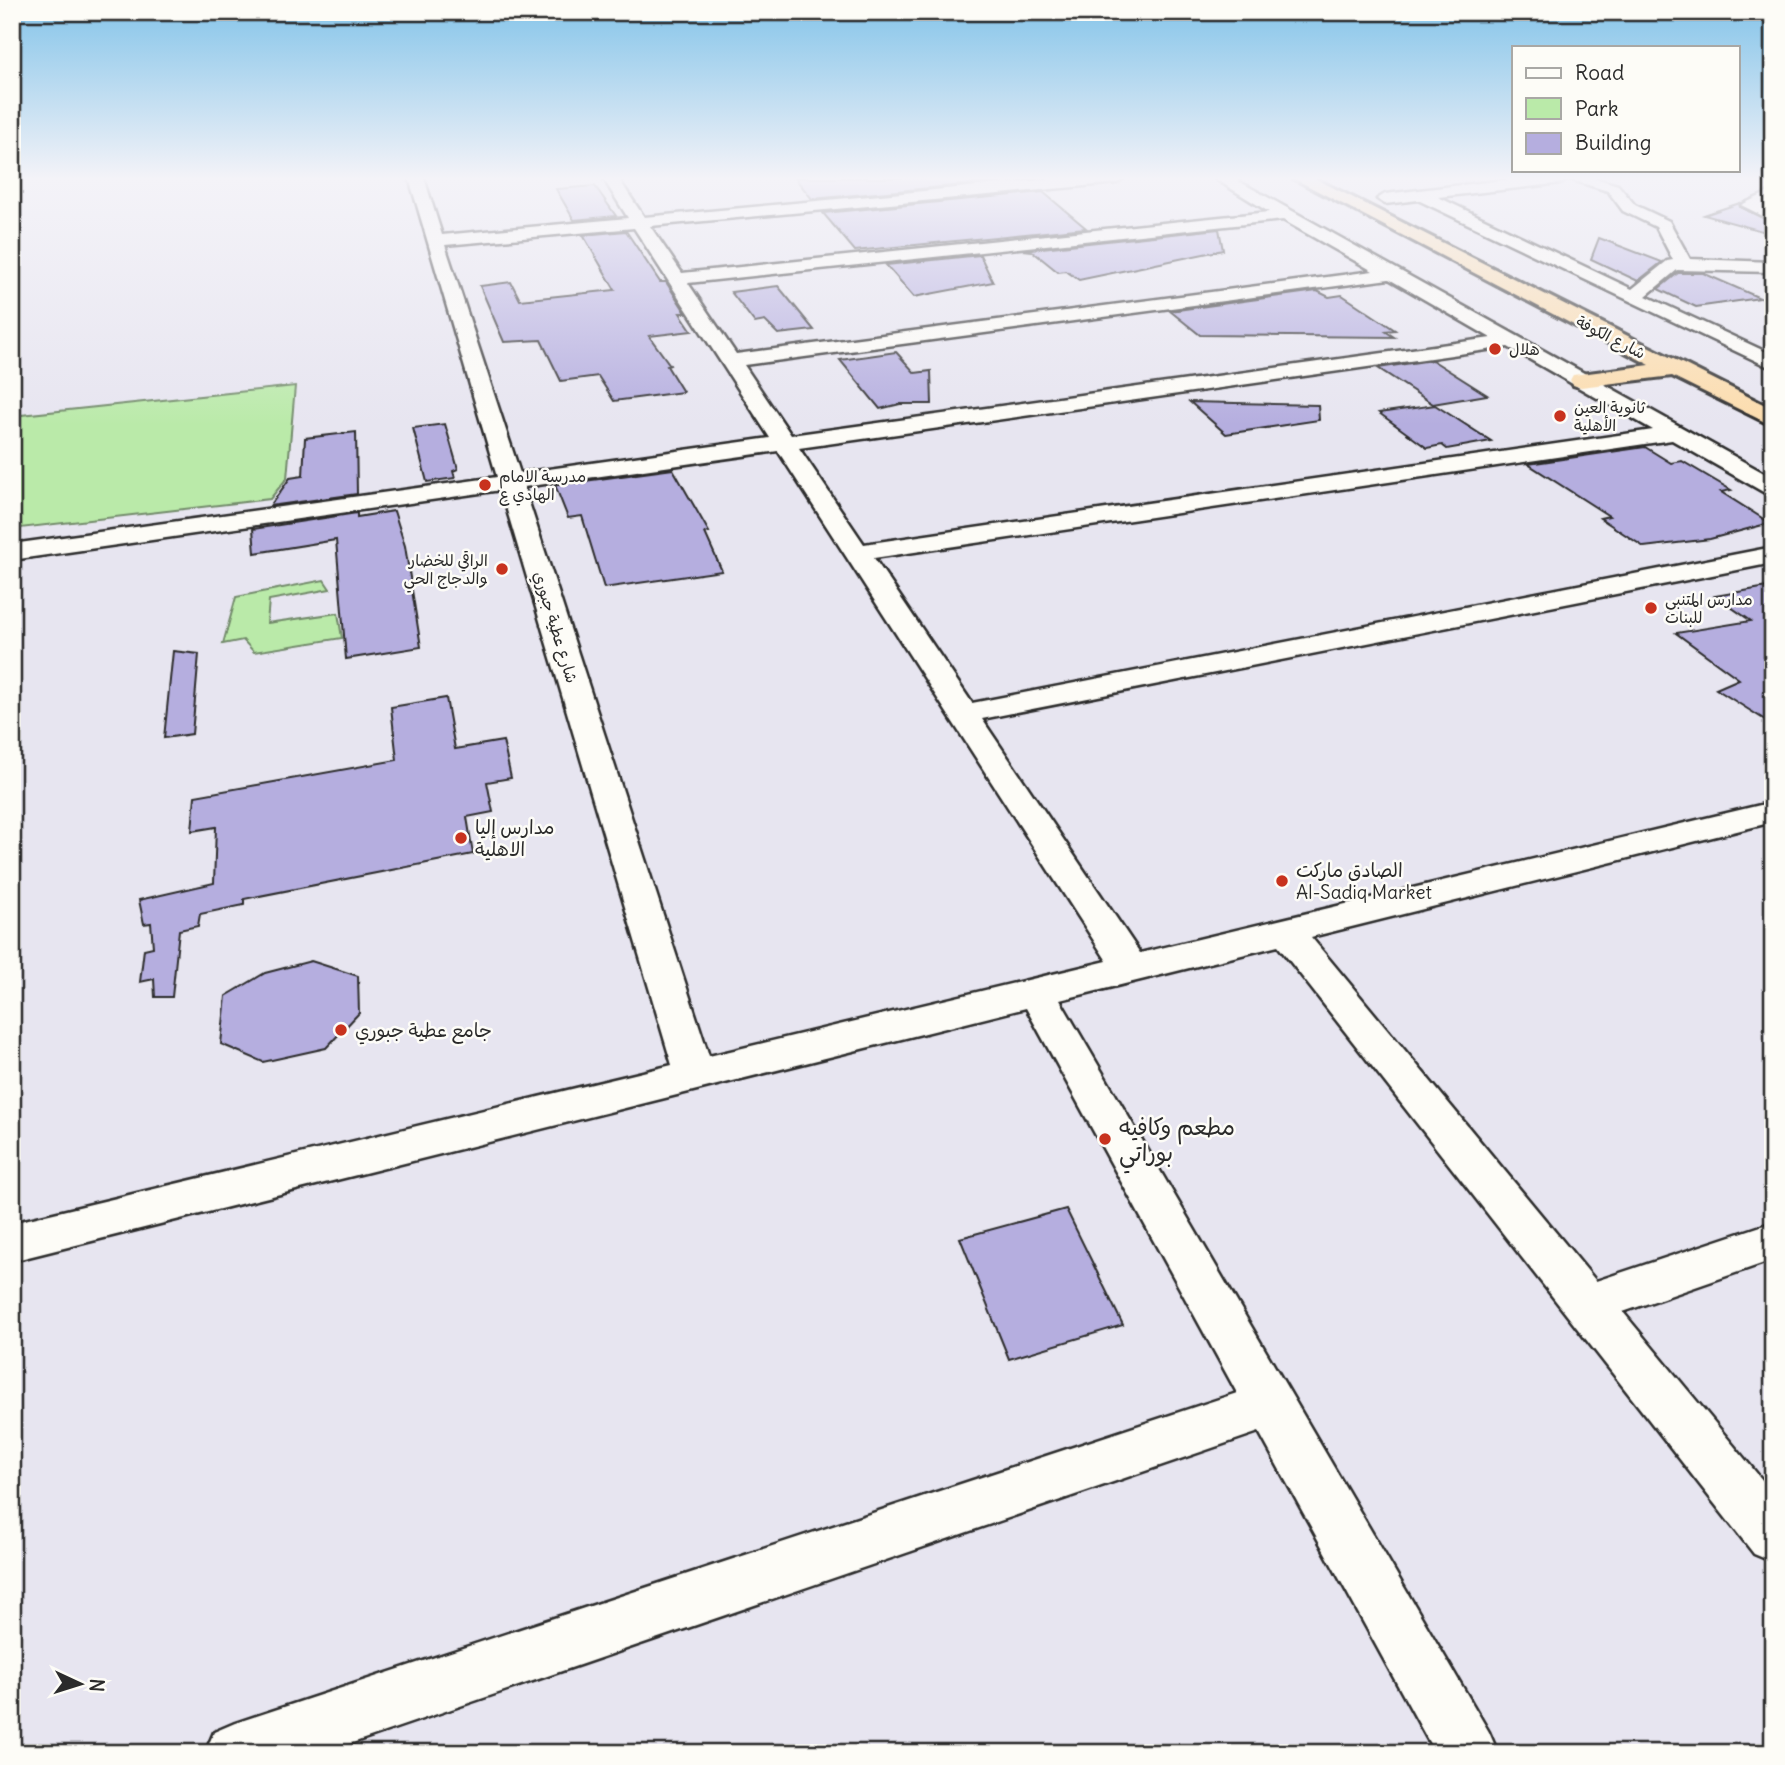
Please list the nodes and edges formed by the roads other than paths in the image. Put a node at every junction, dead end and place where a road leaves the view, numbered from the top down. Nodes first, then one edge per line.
1 (442, 260) edge
2 (665, 260) edge
3 (853, 260) edge
4 (1365, 260) edge
5 (1462, 260) edge
6 (1557, 260) edge
7 (1683, 263) joint
8 (1712, 264) junction
9 (1773, 267) edge
10 (1389, 274) junction
11 (677, 279) junction
12 (1760, 283) dead end
13 (1633, 297) junction
14 (1509, 341) junction
15 (731, 361) junction
16 (1773, 363) edge
17 (1675, 369) junction
18 (1581, 380) junction
19 (1773, 419) edge
20 (1675, 433) junction
21 (784, 442) junction
22 (510, 482) junction
23 (1773, 488) edge
24 (12, 552) edge
25 (857, 553) junction
26 (1773, 555) edge
27 (964, 714) junction
28 (1773, 812) edge
29 (1286, 931) junction
30 (1131, 969) junction
31 (1036, 992) junction
32 (695, 1075) junction
33 (1773, 1241) edge
34 (12, 1242) edge
35 (1588, 1304) junction
36 (1271, 1405) junction
37 (1773, 1535) edge
38 (234, 1753) edge
39 (1468, 1753) edge

1 - 22 street, شارع عطية جبوري
2 - 11 street
3 - 11 street
4 - 10 street
5 - 17 highway, شارع الكوفة
6 - 13 street
7 - 8 street
7 - 13 street
8 - 9 street
8 - 12 street
10 - 14 street
10 - 15 street
11 - 15 street
13 - 16 street
14 - 18 street
14 - 21 street
15 - 21 street
17 - 18 highway
17 - 19 highway, شارع الكوفة
18 - 20 street
20 - 23 street
20 - 25 street
21 - 22 street
21 - 25 street
22 - 24 street
22 - 32 street, شارع عطية جبوري
25 - 27 street
26 - 27 street
27 - 30 street
28 - 29 street
29 - 30 street
29 - 35 street
30 - 31 street
31 - 32 street
31 - 36 street
32 - 34 street
33 - 35 street
35 - 37 street
36 - 38 street
36 - 39 street

